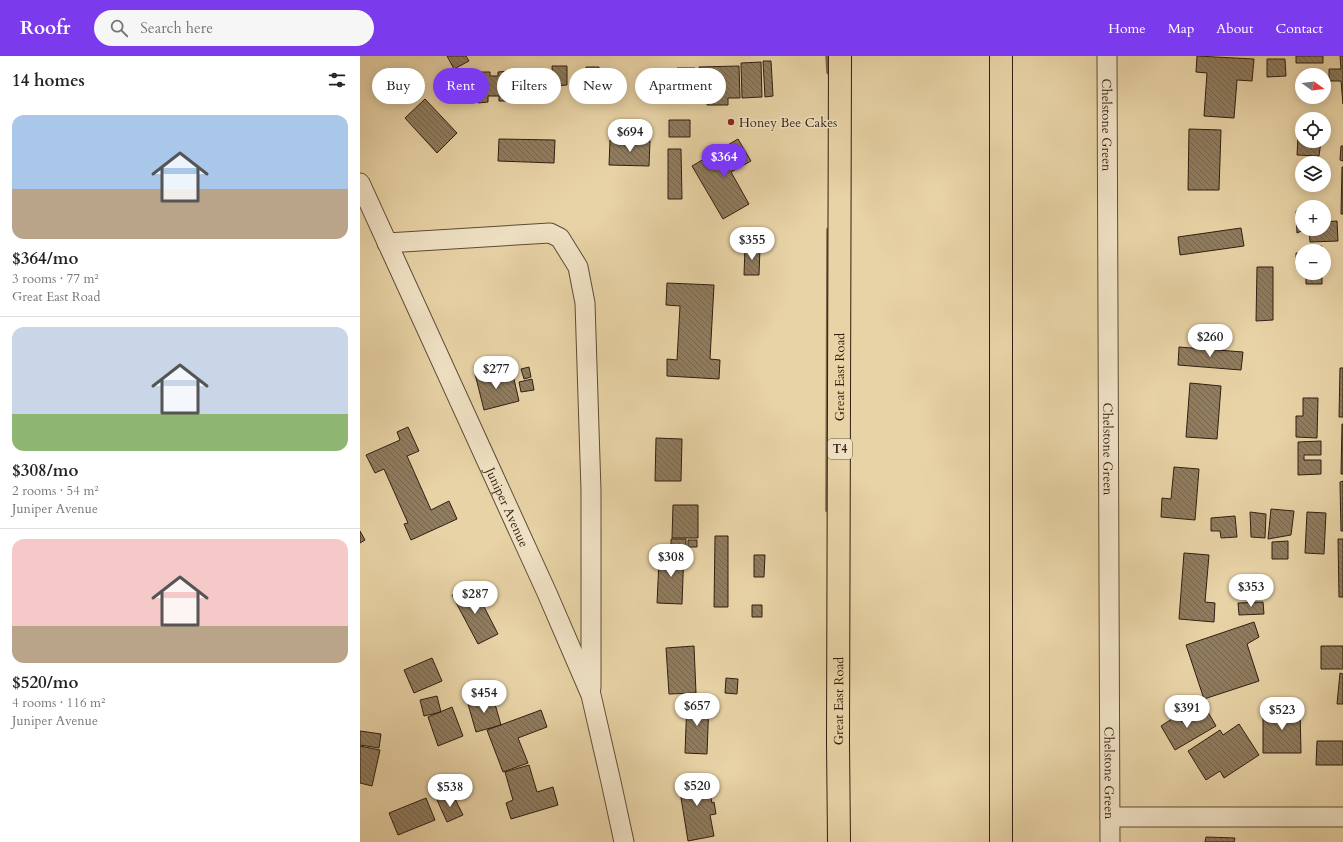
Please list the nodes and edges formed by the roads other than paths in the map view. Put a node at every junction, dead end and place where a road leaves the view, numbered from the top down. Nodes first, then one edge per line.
1 (840, 56) edge
2 (1001, 56) edge
3 (1107, 56) edge
4 (360, 183) edge
5 (387, 243) junction
6 (591, 695) junction
7 (1110, 817) junction
8 (1343, 817) edge
9 (624, 842) edge
10 (839, 842) edge
11 (1001, 842) edge
12 (1110, 842) edge

1 - 10 main road, Great East Road / T4
2 - 11 main road
3 - 7 street, Chelstone Green
4 - 5 street, Juniper Avenue
5 - 6 street, Juniper Avenue
5 - 6 street
6 - 9 street, Juniper Avenue
7 - 8 street
7 - 12 street, Chelstone Green

